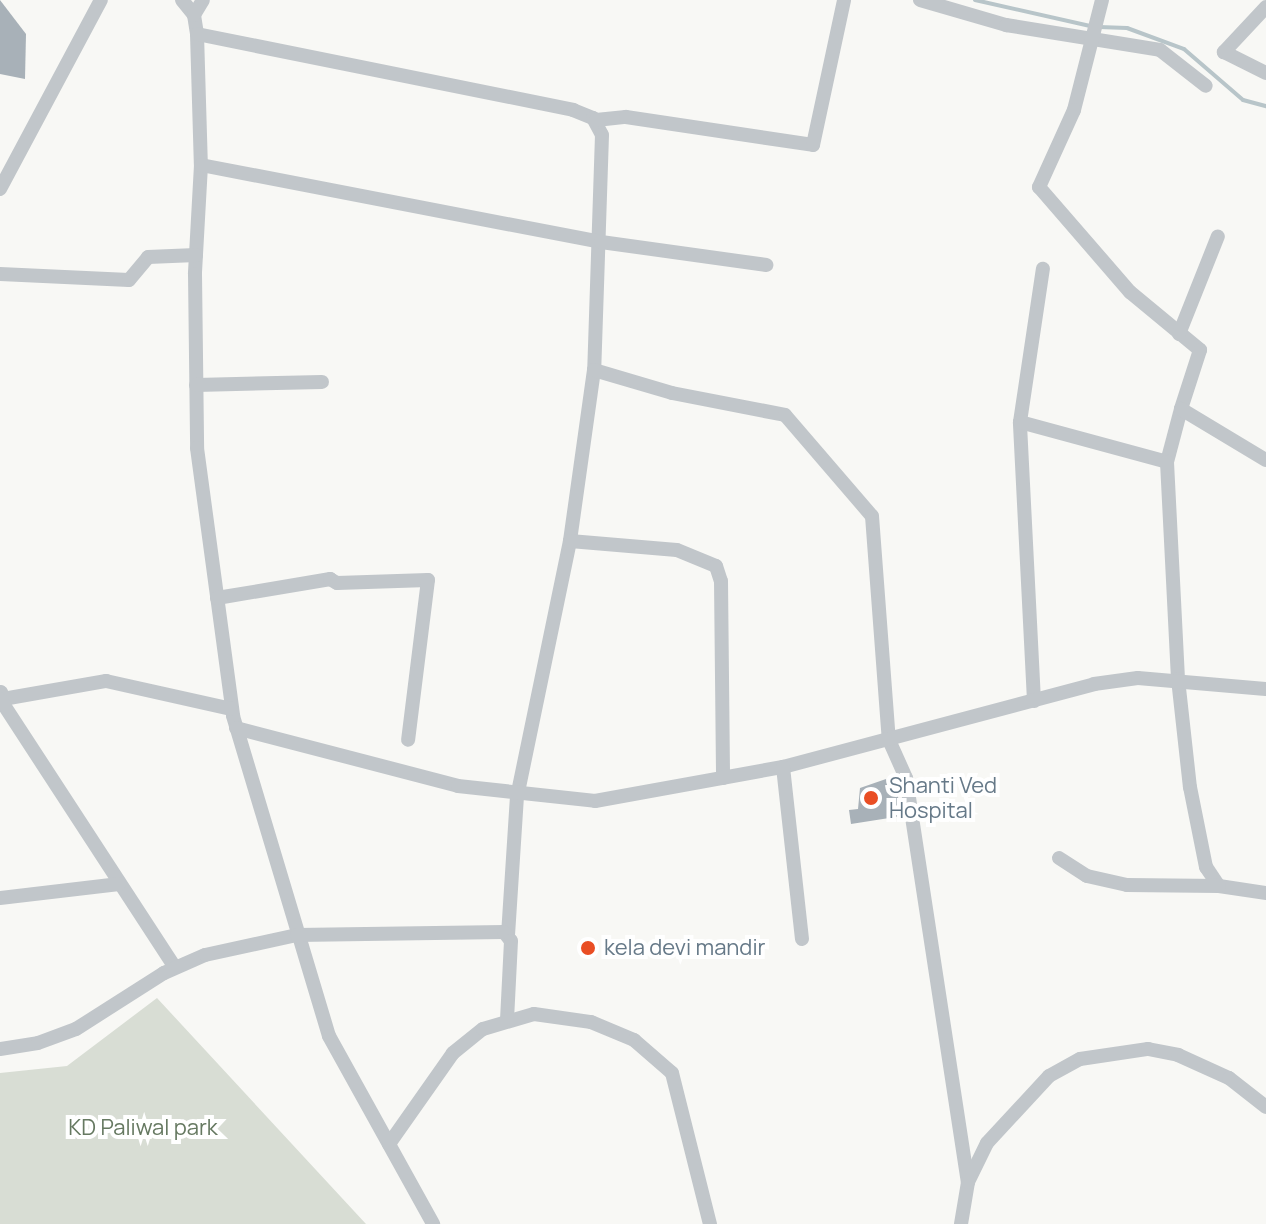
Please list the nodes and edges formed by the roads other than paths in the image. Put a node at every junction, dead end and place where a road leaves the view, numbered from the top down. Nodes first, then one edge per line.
1 (101, 0) edge
2 (182, 0) edge
3 (203, 0) edge
4 (844, 0) edge
5 (920, 0) edge
6 (1266, 7) edge
7 (194, 15) junction
8 (1097, 20) edge
9 (197, 34) junction
10 (1266, 73) edge
11 (1206, 86) dead end
12 (596, 120) junction
13 (201, 165) junction
14 (0, 189) edge
15 (1218, 236) dead end
16 (601, 242) junction
17 (196, 255) junction
18 (766, 265) dead end
19 (1043, 269) dead end
20 (0, 274) edge
21 (1179, 334) junction
22 (594, 370) junction
23 (322, 382) dead end
24 (196, 385) junction
25 (1181, 409) junction
26 (1020, 422) junction
27 (1266, 460) edge
28 (1167, 462) junction
29 (570, 541) junction
30 (217, 598) junction
31 (1178, 679) junction
32 (1266, 689) edge
33 (1, 696) edge
34 (1034, 701) junction
35 (231, 709) junction
36 (236, 728) junction
37 (408, 740) dead end
38 (889, 740) junction
39 (783, 767) junction
40 (723, 778) junction
41 (517, 796) junction
42 (1059, 858) dead end
43 (119, 884) junction
44 (1219, 886) junction
45 (1266, 893) edge
46 (0, 898) edge
47 (508, 934) junction
48 (297, 935) junction
49 (802, 939) dead end
50 (175, 967) junction
51 (507, 1019) junction
52 (0, 1049) edge
53 (1266, 1107) edge
54 (389, 1144) junction
55 (968, 1182) junction
56 (433, 1224) edge
57 (710, 1224) edge
58 (961, 1224) edge

1 - 14 street
2 - 7 street
3 - 7 street
4 - 12 street
5 - 8 street
6 - 10 street
7 - 9 street
8 - 11 street
8 - 21 street
9 - 12 street
9 - 13 street
12 - 16 street
13 - 16 street
13 - 17 street
15 - 21 street
16 - 18 street
16 - 22 street
17 - 20 street
17 - 24 street
19 - 26 street
21 - 25 street
22 - 29 street
22 - 38 street
23 - 24 street
24 - 30 street
25 - 27 street
25 - 28 street
26 - 28 street
26 - 34 street
28 - 31 street
29 - 40 street
29 - 41 street
30 - 35 street
30 - 37 street
31 - 32 street
31 - 34 street
31 - 44 street
33 - 35 street
33 - 43 street
34 - 38 street
35 - 36 street
36 - 41 street
36 - 48 street
38 - 39 street
38 - 55 street
39 - 40 street
39 - 49 street
40 - 41 street
41 - 47 street
42 - 44 street
43 - 46 street
43 - 50 street
44 - 45 street
47 - 48 street
47 - 51 street
48 - 50 street
48 - 54 street
50 - 52 street
51 - 54 street
51 - 57 street
53 - 55 street
54 - 56 street
55 - 58 street

